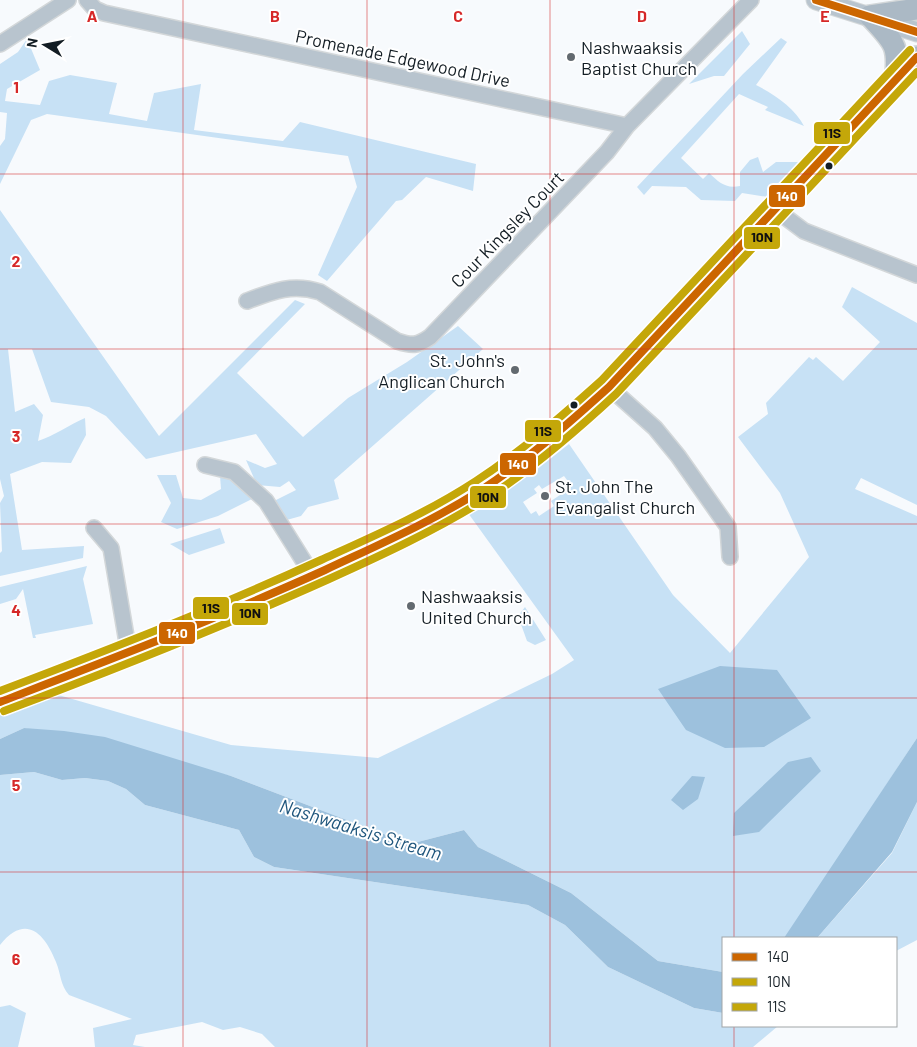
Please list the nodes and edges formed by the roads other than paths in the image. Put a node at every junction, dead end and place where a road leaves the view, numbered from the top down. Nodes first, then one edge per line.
1 (68, 0) edge
2 (87, 0) edge
3 (750, 0) edge
4 (816, 0) edge
5 (917, 9) edge
6 (870, 16) junction
7 (917, 32) edge
8 (0, 44) edge
9 (917, 57) edge
10 (895, 82) junction
11 (627, 126) junction
12 (776, 210) junction
13 (917, 275) edge
14 (247, 301) dead end
15 (609, 387) junction
16 (205, 465) dead end
17 (94, 528) dead end
18 (730, 557) dead end
19 (313, 576) junction
20 (129, 654) junction
21 (0, 702) edge

1 - 8 street
2 - 11 street, Promenade Edgewood Drive
3 - 11 street, Cour Kingsley Court
4 - 6 street
5 - 6 main road
6 - 7 street
6 - 10 main road
9 - 10 main road
10 - 12 main road
11 - 14 street, Cour Kingsley Court
12 - 13 street
12 - 15 main road
15 - 18 street
15 - 19 main road
16 - 19 street
17 - 20 street
19 - 20 main road
20 - 21 main road

